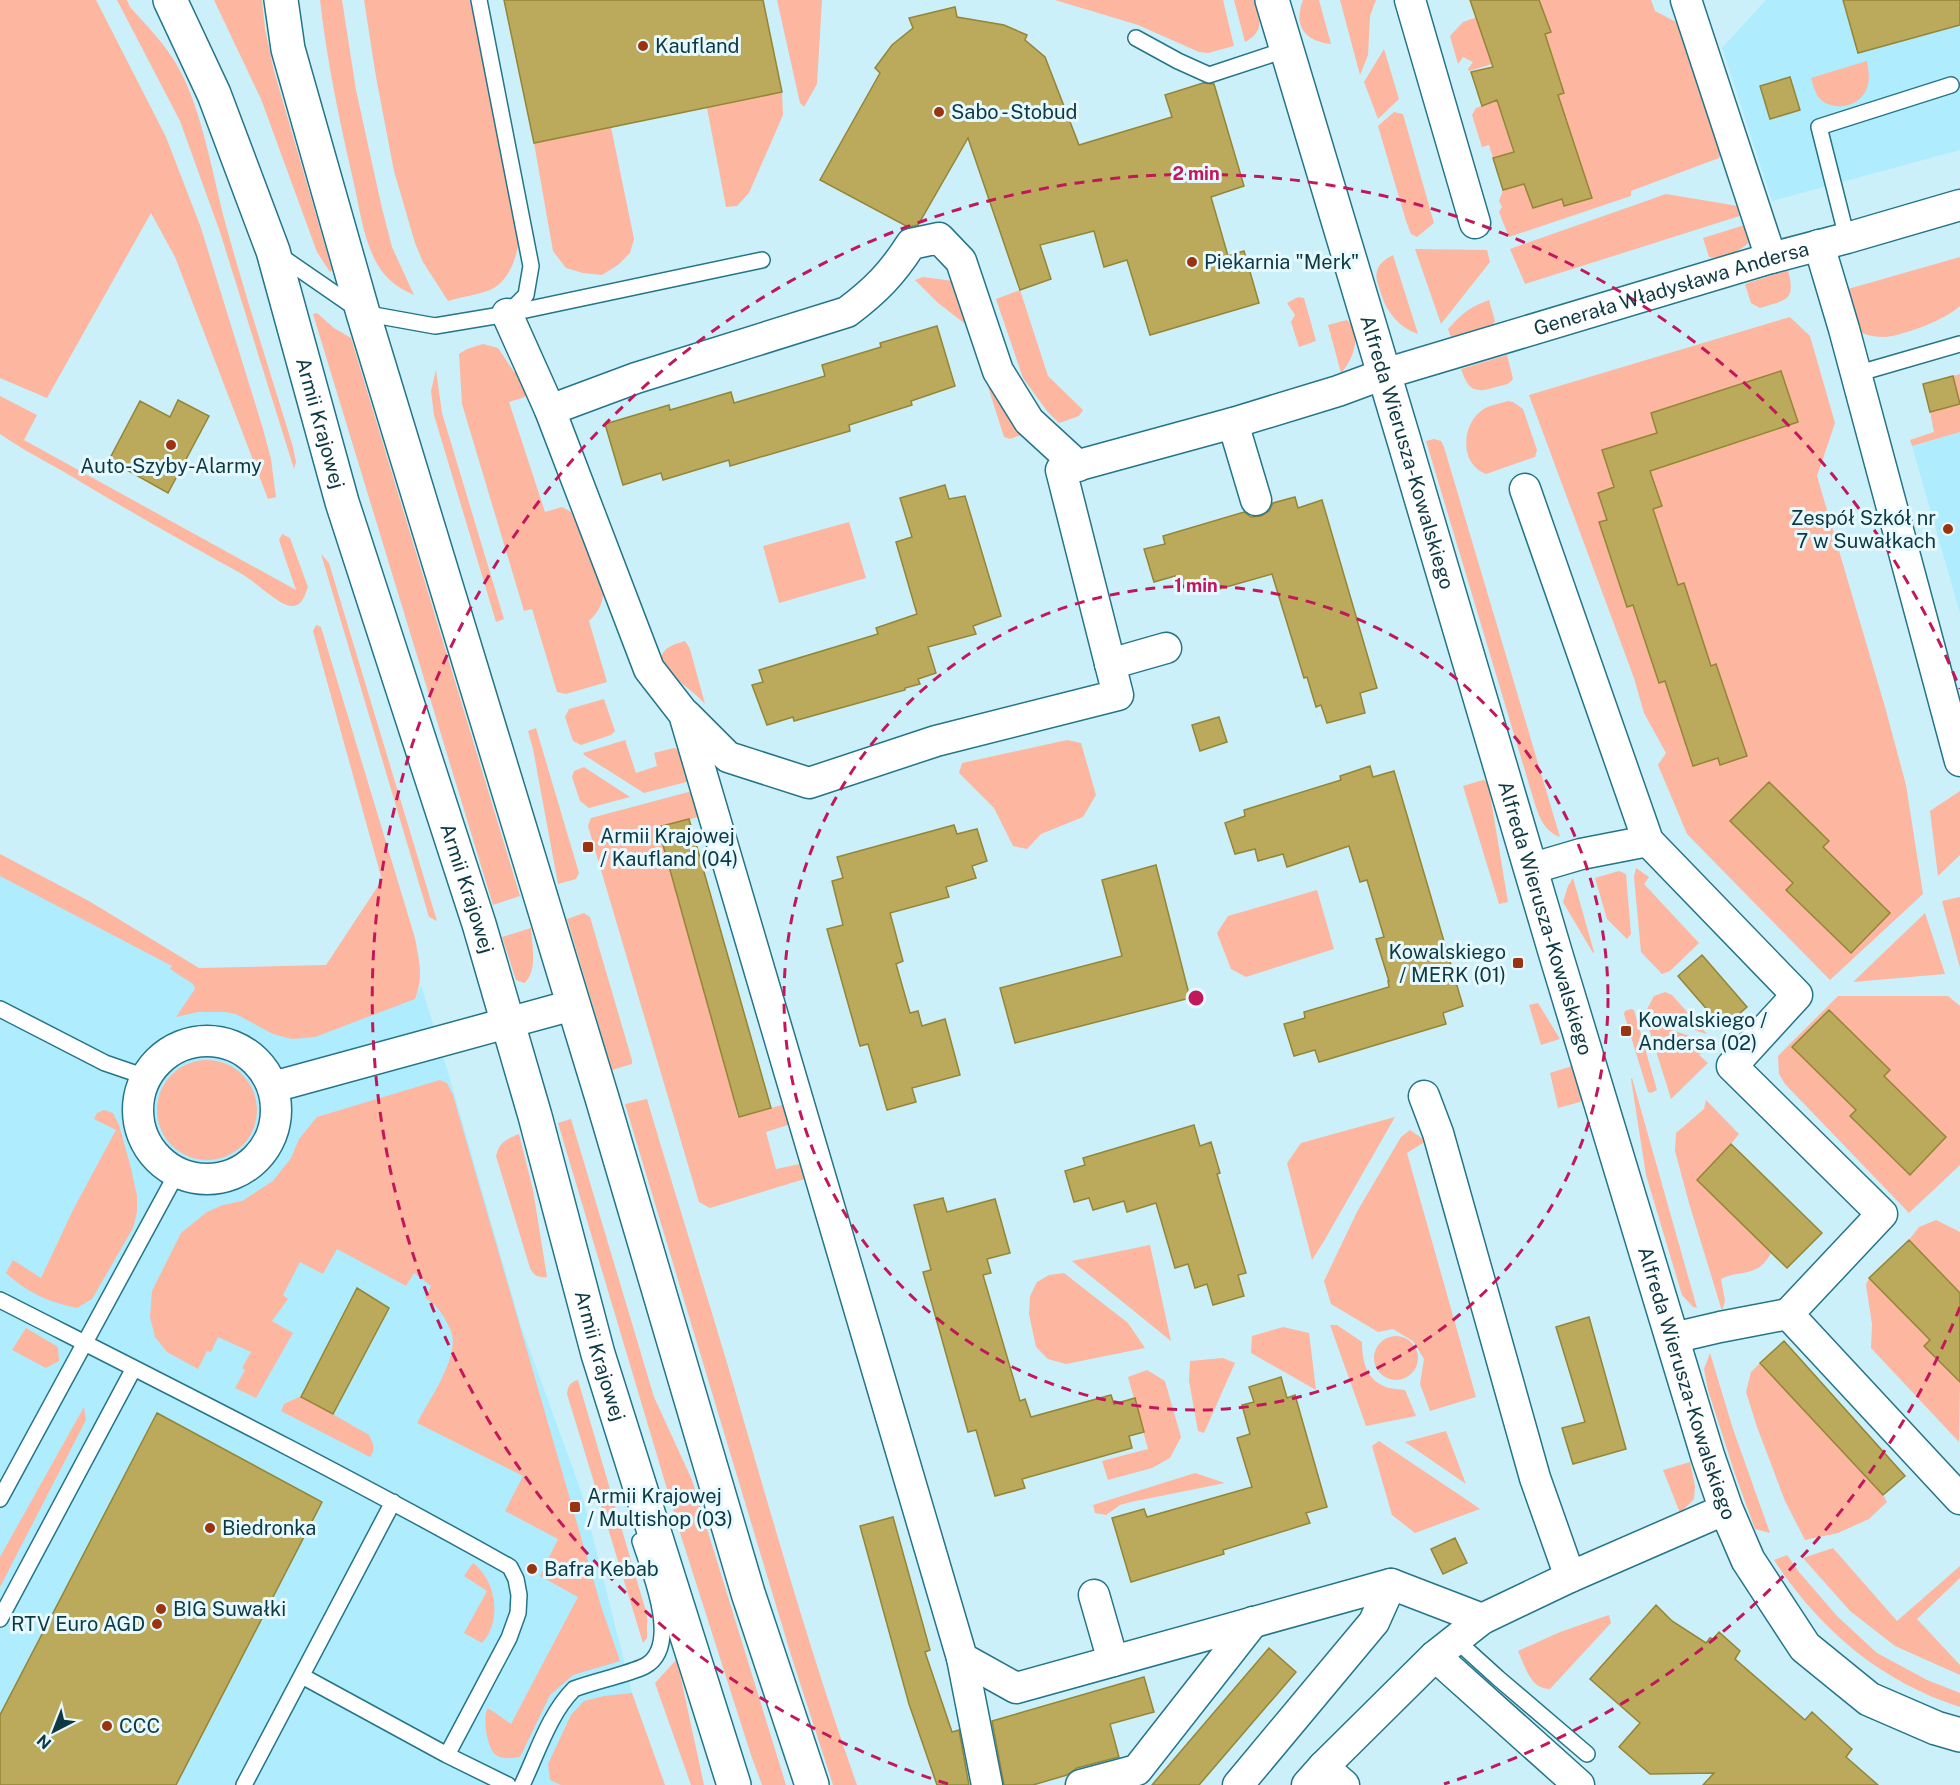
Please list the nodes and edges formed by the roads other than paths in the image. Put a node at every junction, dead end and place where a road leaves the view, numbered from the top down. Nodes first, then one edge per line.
1 (170, 0) edge
2 (281, 0) edge
3 (479, 0) edge
4 (1272, 0) edge
5 (1410, 0) edge
6 (1686, 0) edge
7 (1136, 38) dead end
8 (1288, 50) junction
9 (1951, 85) dead end
10 (1960, 205) edge
11 (1475, 223) dead end
12 (1847, 238) junction
13 (1818, 245) junction
14 (273, 251) junction
15 (1772, 258) junction
16 (762, 260) dead end
17 (363, 313) junction
18 (507, 314) junction
19 (1960, 344) edge
20 (1384, 374) junction
21 (1856, 374) junction
22 (550, 410) junction
23 (1233, 423) junction
24 (1078, 466) junction
25 (1525, 489) dead end
26 (1256, 500) dead end
27 (1166, 648) dead end
28 (1110, 664) junction
29 (684, 714) junction
30 (1960, 761) edge
31 (1648, 841) junction
32 (1530, 869) junction
33 (573, 1005) junction
34 (0, 1009) edge
35 (506, 1022) junction
36 (146, 1077) junction
37 (273, 1087) junction
38 (1424, 1096) dead end
39 (177, 1173) junction
40 (0, 1300) edge
41 (1788, 1314) junction
42 (1673, 1338) junction
43 (84, 1343) junction
44 (598, 1354) junction
45 (134, 1368) junction
46 (621, 1475) dead end
47 (0, 1499) edge
48 (1960, 1499) edge
49 (393, 1502) junction
50 (1726, 1509) junction
51 (636, 1528) dead end
52 (1570, 1577) junction
53 (1391, 1584) junction
54 (1094, 1595) dead end
55 (0, 1619) edge
56 (1482, 1619) junction
57 (1252, 1622) junction
58 (1446, 1648) junction
59 (962, 1658) junction
60 (1113, 1661) junction
61 (302, 1676) junction
62 (1960, 1735) edge
63 (1587, 1754) dead end
64 (447, 1755) junction
65 (1325, 1779) edge
66 (244, 1785) edge
67 (508, 1785) edge
68 (522, 1785) edge
69 (734, 1785) edge
70 (812, 1785) edge
71 (987, 1785) edge
72 (1081, 1785) edge
73 (1238, 1785) edge
74 (1579, 1785) edge

1 - 14 main road, Armii Krajowej
2 - 17 main road
3 - 18 lane
4 - 8 main road, Alfreda Wierusza-Kowalskiego
5 - 11 street
6 - 15 street
7 - 8 lane
8 - 20 main road, Alfreda Wierusza-Kowalskiego
9 - 12 lane
10 - 12 street, Generała Władysława Andersa
12 - 13 street, Generała Władysława Andersa
13 - 15 street, Generała Władysława Andersa
13 - 21 street
14 - 17 lane
14 - 35 main road, Armii Krajowej
15 - 20 street, Generała Władysława Andersa
16 - 18 lane
17 - 18 lane
17 - 33 main road
18 - 22 street
19 - 21 lane
20 - 23 street, Generała Władysława Andersa
20 - 32 main road, Alfreda Wierusza-Kowalskiego
21 - 30 street
22 - 24 street
22 - 29 street
23 - 24 street, Generała Władysława Andersa
23 - 26 street
24 - 28 street
25 - 31 street
27 - 28 street
28 - 29 street
29 - 59 street
31 - 32 street
31 - 41 street
32 - 42 main road, Alfreda Wierusza-Kowalskiego
33 - 35 street
33 - 70 main road
34 - 36 lane
35 - 37 street
35 - 44 main road, Armii Krajowej
36 - 37 street
36 - 39 street
37 - 39 street
38 - 52 street
39 - 43 lane
40 - 43 lane
41 - 42 street
41 - 48 street
42 - 50 main road, Alfreda Wierusza-Kowalskiego
43 - 45 lane
43 - 47 lane
44 - 46 lane
44 - 69 main road, Armii Krajowej
45 - 49 lane
45 - 55 lane
49 - 61 lane
49 - 64 lane
50 - 52 street
50 - 62 main road, Alfreda Wierusza-Kowalskiego
51 - 68 lane
52 - 56 street
53 - 56 street
53 - 57 street
53 - 73 street
54 - 60 street
56 - 58 street
57 - 60 street
57 - 72 street
58 - 63 lane
58 - 65 street
58 - 74 street
59 - 60 street
59 - 71 street
61 - 64 lane
61 - 66 lane
64 - 67 lane

